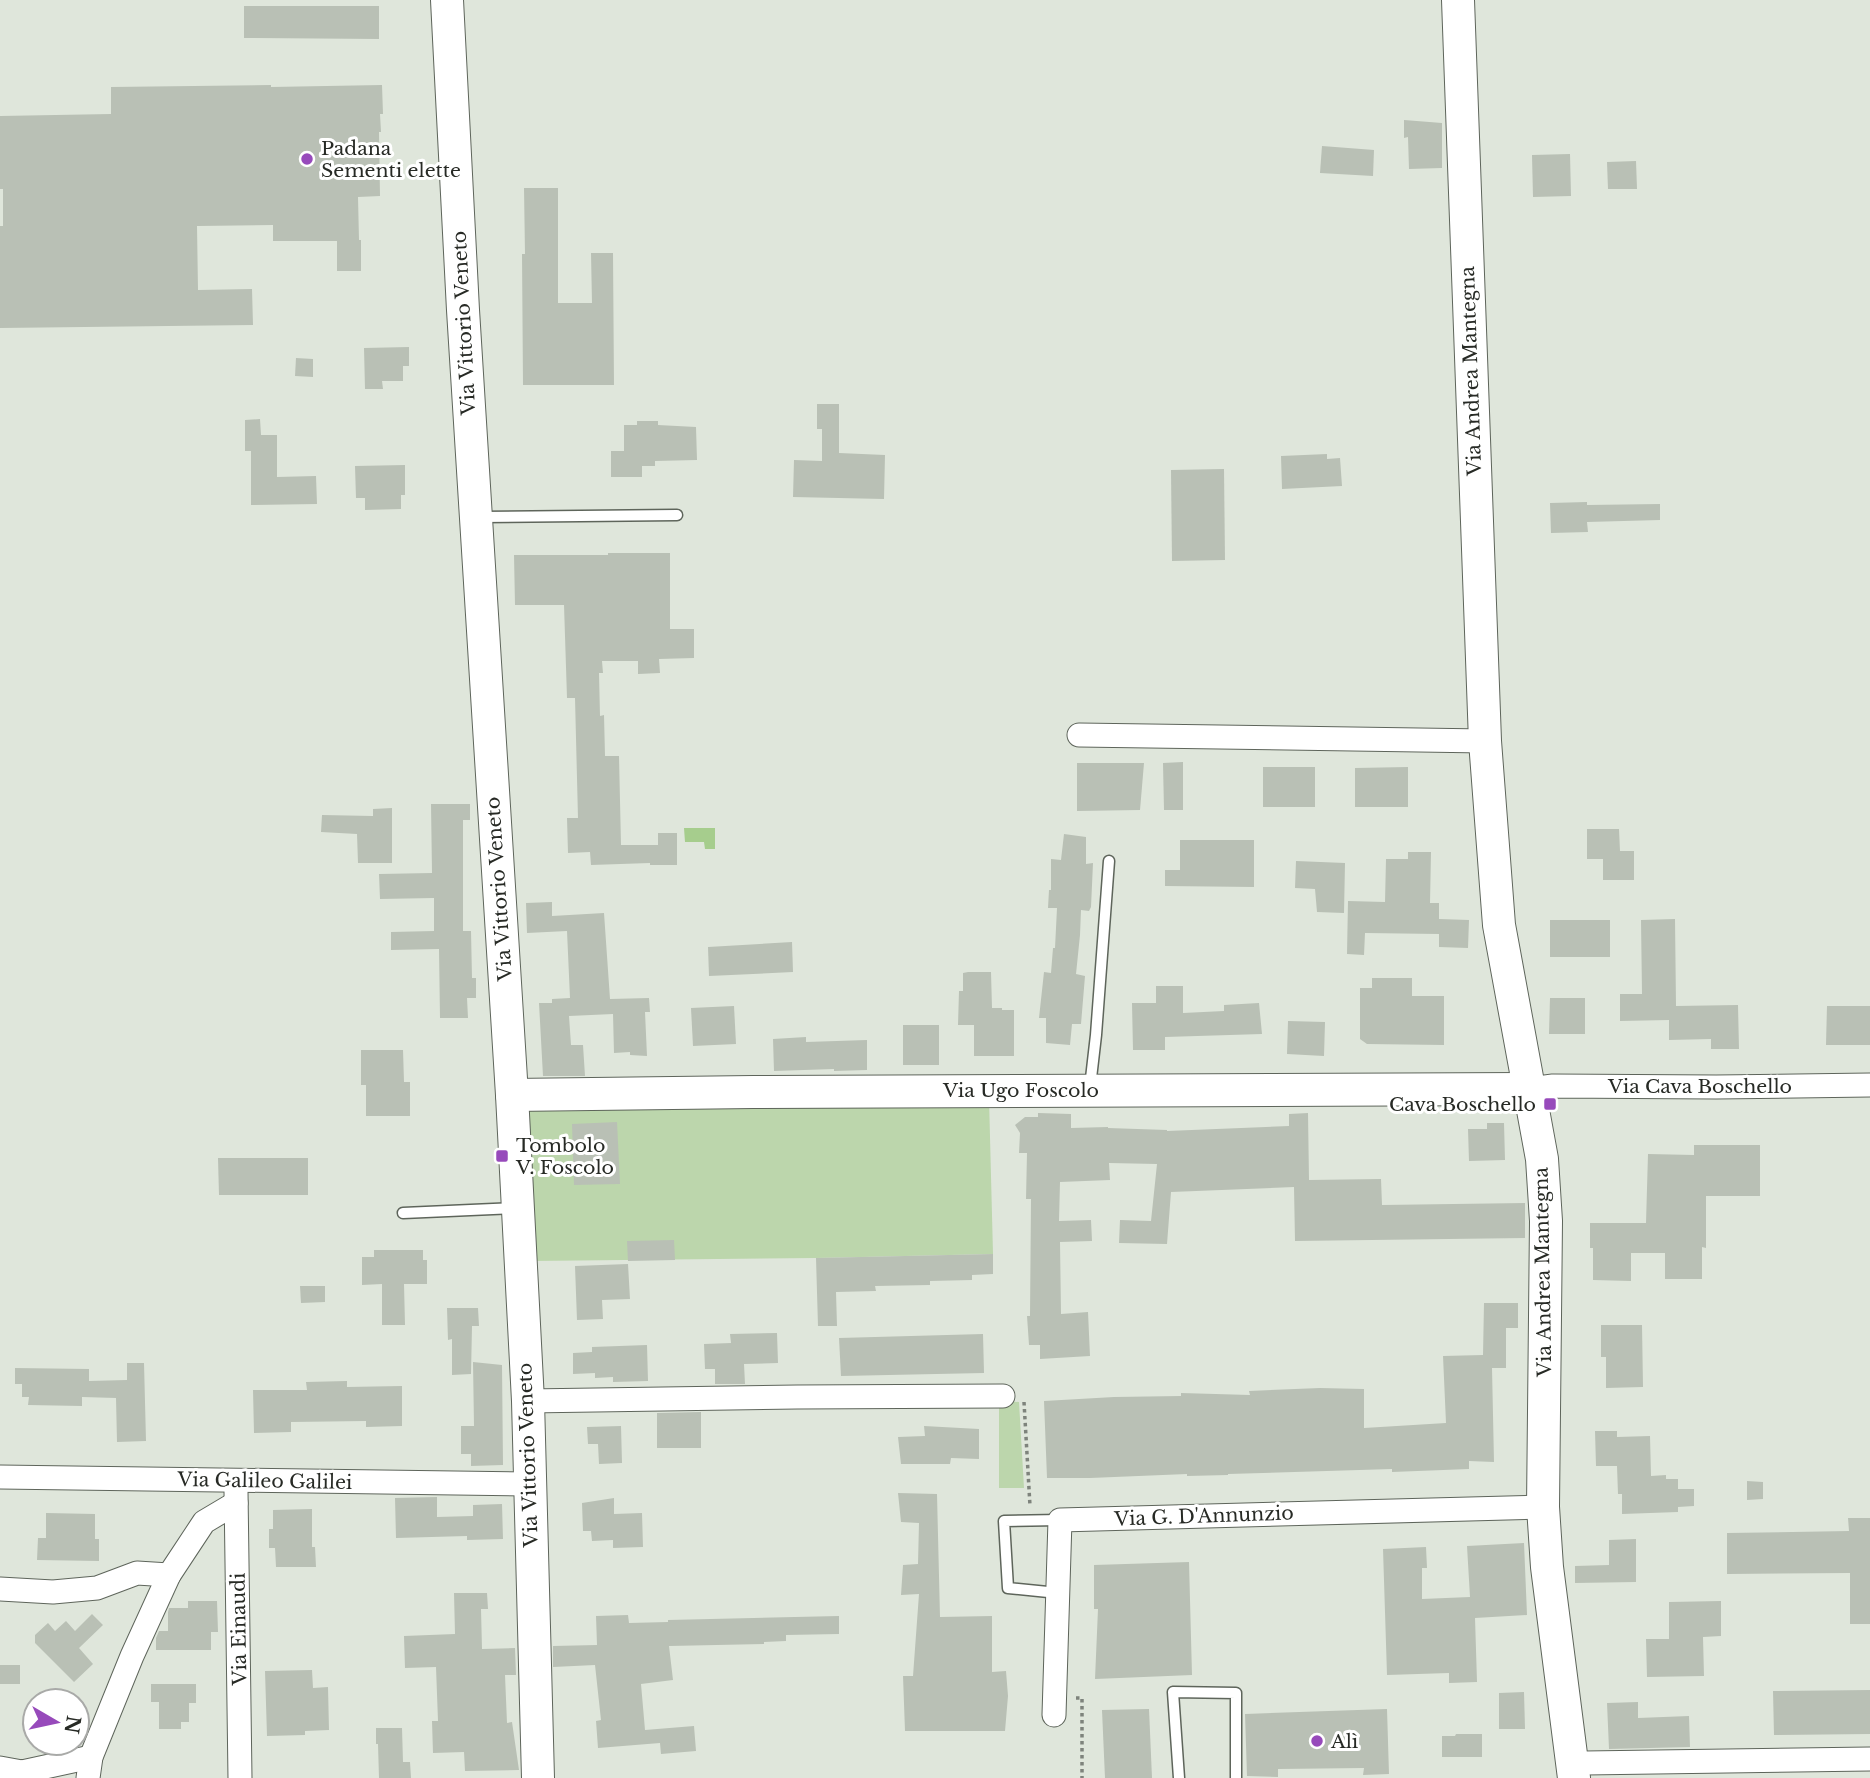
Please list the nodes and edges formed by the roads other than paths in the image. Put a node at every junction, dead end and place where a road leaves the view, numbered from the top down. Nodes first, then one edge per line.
1 (447, 0) edge
2 (1458, 0) edge
3 (677, 515) dead end
4 (476, 517) junction
5 (1079, 735) dead end
6 (1485, 741) junction
7 (1109, 861) dead end
8 (1870, 1085) edge
9 (1530, 1089) junction
10 (1090, 1090) junction
11 (512, 1095) junction
12 (517, 1208) junction
13 (403, 1213) dead end
14 (1003, 1396) road end
15 (528, 1401) junction
16 (0, 1477) edge
17 (529, 1484) junction
18 (236, 1492) junction
19 (1543, 1507) junction
20 (1060, 1520) junction
21 (169, 1575) junction
22 (0, 1589) edge
23 (1058, 1593) junction
24 (1054, 1706) road end
25 (1870, 1759) edge
26 (89, 1767) edge
27 (0, 1768) edge
28 (1573, 1771) edge
29 (240, 1778) edge
30 (538, 1778) edge
31 (1179, 1778) edge
32 (1237, 1778) edge

1 - 4 main road, Via Vittorio Veneto
2 - 6 main road, Via Andrea Mantegna
3 - 4 lane
4 - 11 main road, Via Vittorio Veneto
5 - 6 street
6 - 9 main road, Via Andrea Mantegna
7 - 10 lane
8 - 9 street, Via Cava Boschello
9 - 10 main road, Via Ugo Foscolo
9 - 19 main road, Via Andrea Mantegna
10 - 11 main road, Via Ugo Foscolo
11 - 12 main road, Via Vittorio Veneto
12 - 13 lane
12 - 15 main road, Via Vittorio Veneto
14 - 15 street
15 - 17 main road, Via Vittorio Veneto
16 - 18 street, Via Galileo Galilei
17 - 18 street, Via Galileo Galilei
17 - 30 main road, Via Vittorio Veneto
18 - 21 street
18 - 29 street, Via Einaudi
19 - 20 street, Via G. D'Annunzio
19 - 28 main road, Via Andrea Mantegna
20 - 23 street
20 - 23 lane
21 - 22 street
21 - 26 street
23 - 24 street
25 - 28 street, Via Andrea Mantegna
26 - 27 street
31 - 32 lane

